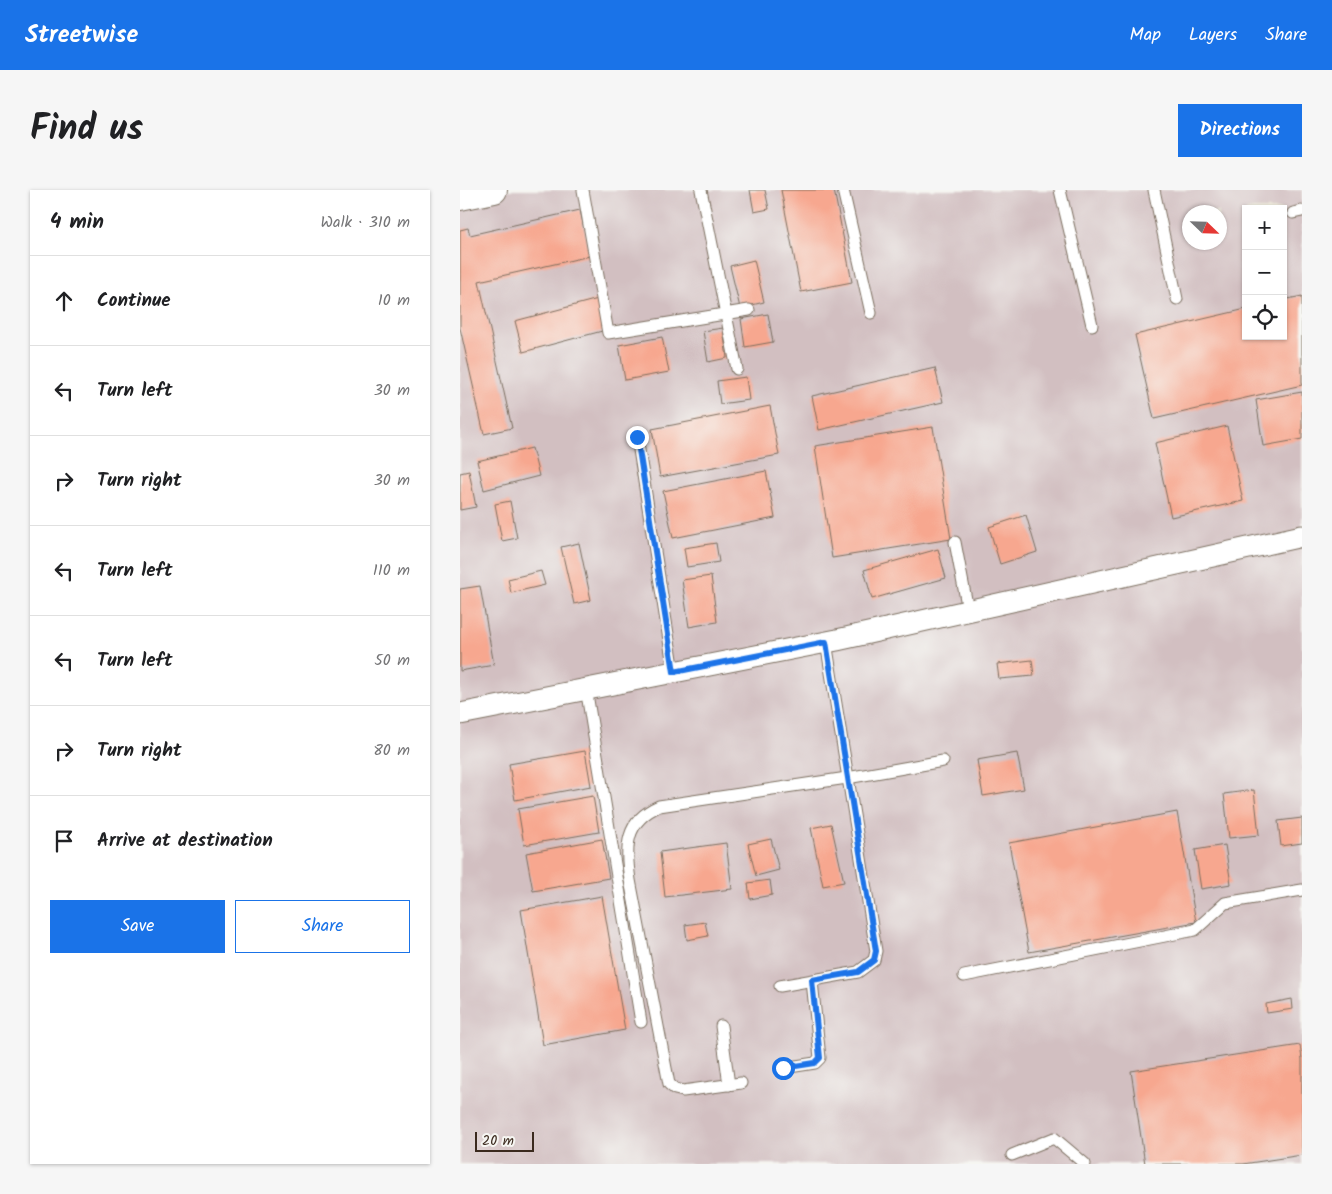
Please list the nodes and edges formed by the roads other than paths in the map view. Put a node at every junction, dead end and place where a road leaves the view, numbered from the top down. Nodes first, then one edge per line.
1 (494, 190) edge
2 (583, 190) edge
3 (701, 190) edge
4 (843, 190) edge
5 (1060, 190) edge
6 (1154, 190) edge
7 (460, 198) edge
8 (1177, 299) dead end
9 (749, 310) dead end
10 (871, 313) dead end
11 (725, 314) junction
12 (1092, 324) dead end
13 (737, 369) dead end
14 (637, 437) dead end
15 (1302, 536) edge
16 (955, 542) dead end
17 (968, 610) junction
18 (826, 642) junction
19 (674, 672) junction
20 (586, 688) junction
21 (460, 714) edge
22 (943, 761) dead end
23 (847, 778) junction
24 (1302, 890) edge
25 (964, 976) dead end
26 (812, 980) junction
27 (780, 986) dead end
28 (641, 1022) dead end
29 (721, 1026) dead end
30 (783, 1068) dead end
31 (742, 1083) dead end
32 (730, 1085) junction
33 (1012, 1154) dead end
34 (1085, 1164) edge

1 - 7 street
2 - 11 lane
3 - 11 lane
4 - 10 lane
5 - 12 lane
6 - 8 lane
9 - 11 lane
11 - 13 lane
14 - 19 lane
15 - 17 street
16 - 17 lane
17 - 18 street
18 - 19 street
18 - 23 lane
19 - 20 street
20 - 21 street
20 - 28 lane
22 - 23 lane
23 - 26 lane
23 - 32 lane
24 - 25 lane
26 - 27 lane
26 - 30 lane
29 - 32 lane
31 - 32 lane
33 - 34 lane

